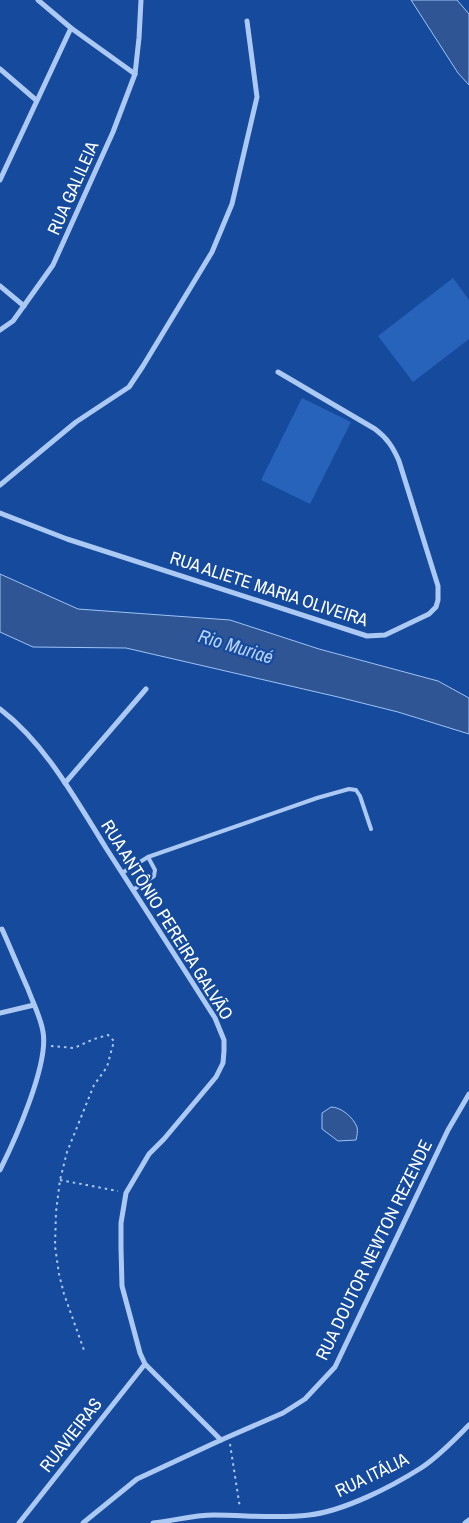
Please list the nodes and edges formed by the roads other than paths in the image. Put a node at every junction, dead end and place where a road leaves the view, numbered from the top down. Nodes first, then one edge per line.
1 (38, 0) edge
2 (141, 0) edge
3 (246, 21) dead end
4 (71, 28) junction
5 (0, 69) edge
6 (135, 74) junction
7 (36, 100) junction
8 (2, 172) edge
9 (0, 180) edge
10 (0, 286) edge
11 (24, 306) junction
12 (0, 330) edge
13 (278, 372) dead end
14 (0, 484) edge
15 (0, 513) edge
16 (146, 689) dead end
17 (0, 709) edge
18 (65, 783) junction
19 (371, 829) dead end
20 (148, 857) junction
21 (122, 872) junction
22 (133, 890) junction
23 (2, 929) dead end
24 (34, 1005) junction
25 (0, 1013) edge
26 (469, 1094) edge
27 (0, 1170) edge
28 (145, 1364) junction
29 (469, 1425) edge
30 (221, 1440) junction
31 (469, 1520) edge
32 (19, 1523) edge
33 (83, 1523) edge
34 (153, 1523) edge
35 (465, 1523) edge

1 - 4 street
2 - 6 street, RUA GALILEIA
3 - 14 street
4 - 6 street
4 - 7 street
5 - 7 street
6 - 11 street, RUA GALILEIA
7 - 8 street
8 - 9 street
10 - 11 street
11 - 12 street, RUA GALILEIA
13 - 15 street, RUA ALIETE MARIA OLIVEIRA
16 - 18 street
17 - 18 street, RUA ANTÔNIO PEREIRA GALVÃO
18 - 21 street, RUA ANTÔNIO PEREIRA GALVÃO
19 - 20 lane
20 - 21 lane
20 - 22 lane
21 - 22 street, RUA ANTÔNIO PEREIRA GALVÃO
22 - 28 street, RUA ANTÔNIO PEREIRA GALVÃO
23 - 24 street
24 - 25 street
24 - 27 street
26 - 30 street, RUA DOUTOR NEWTON REZENDE
28 - 30 street, RUA ANTÔNIO PEREIRA GALVÃO
28 - 32 street, RUAVIEIRAS
29 - 34 street, RUA ITÁLIA
30 - 33 street, RUA DOUTOR NEWTON REZENDE
31 - 35 street

